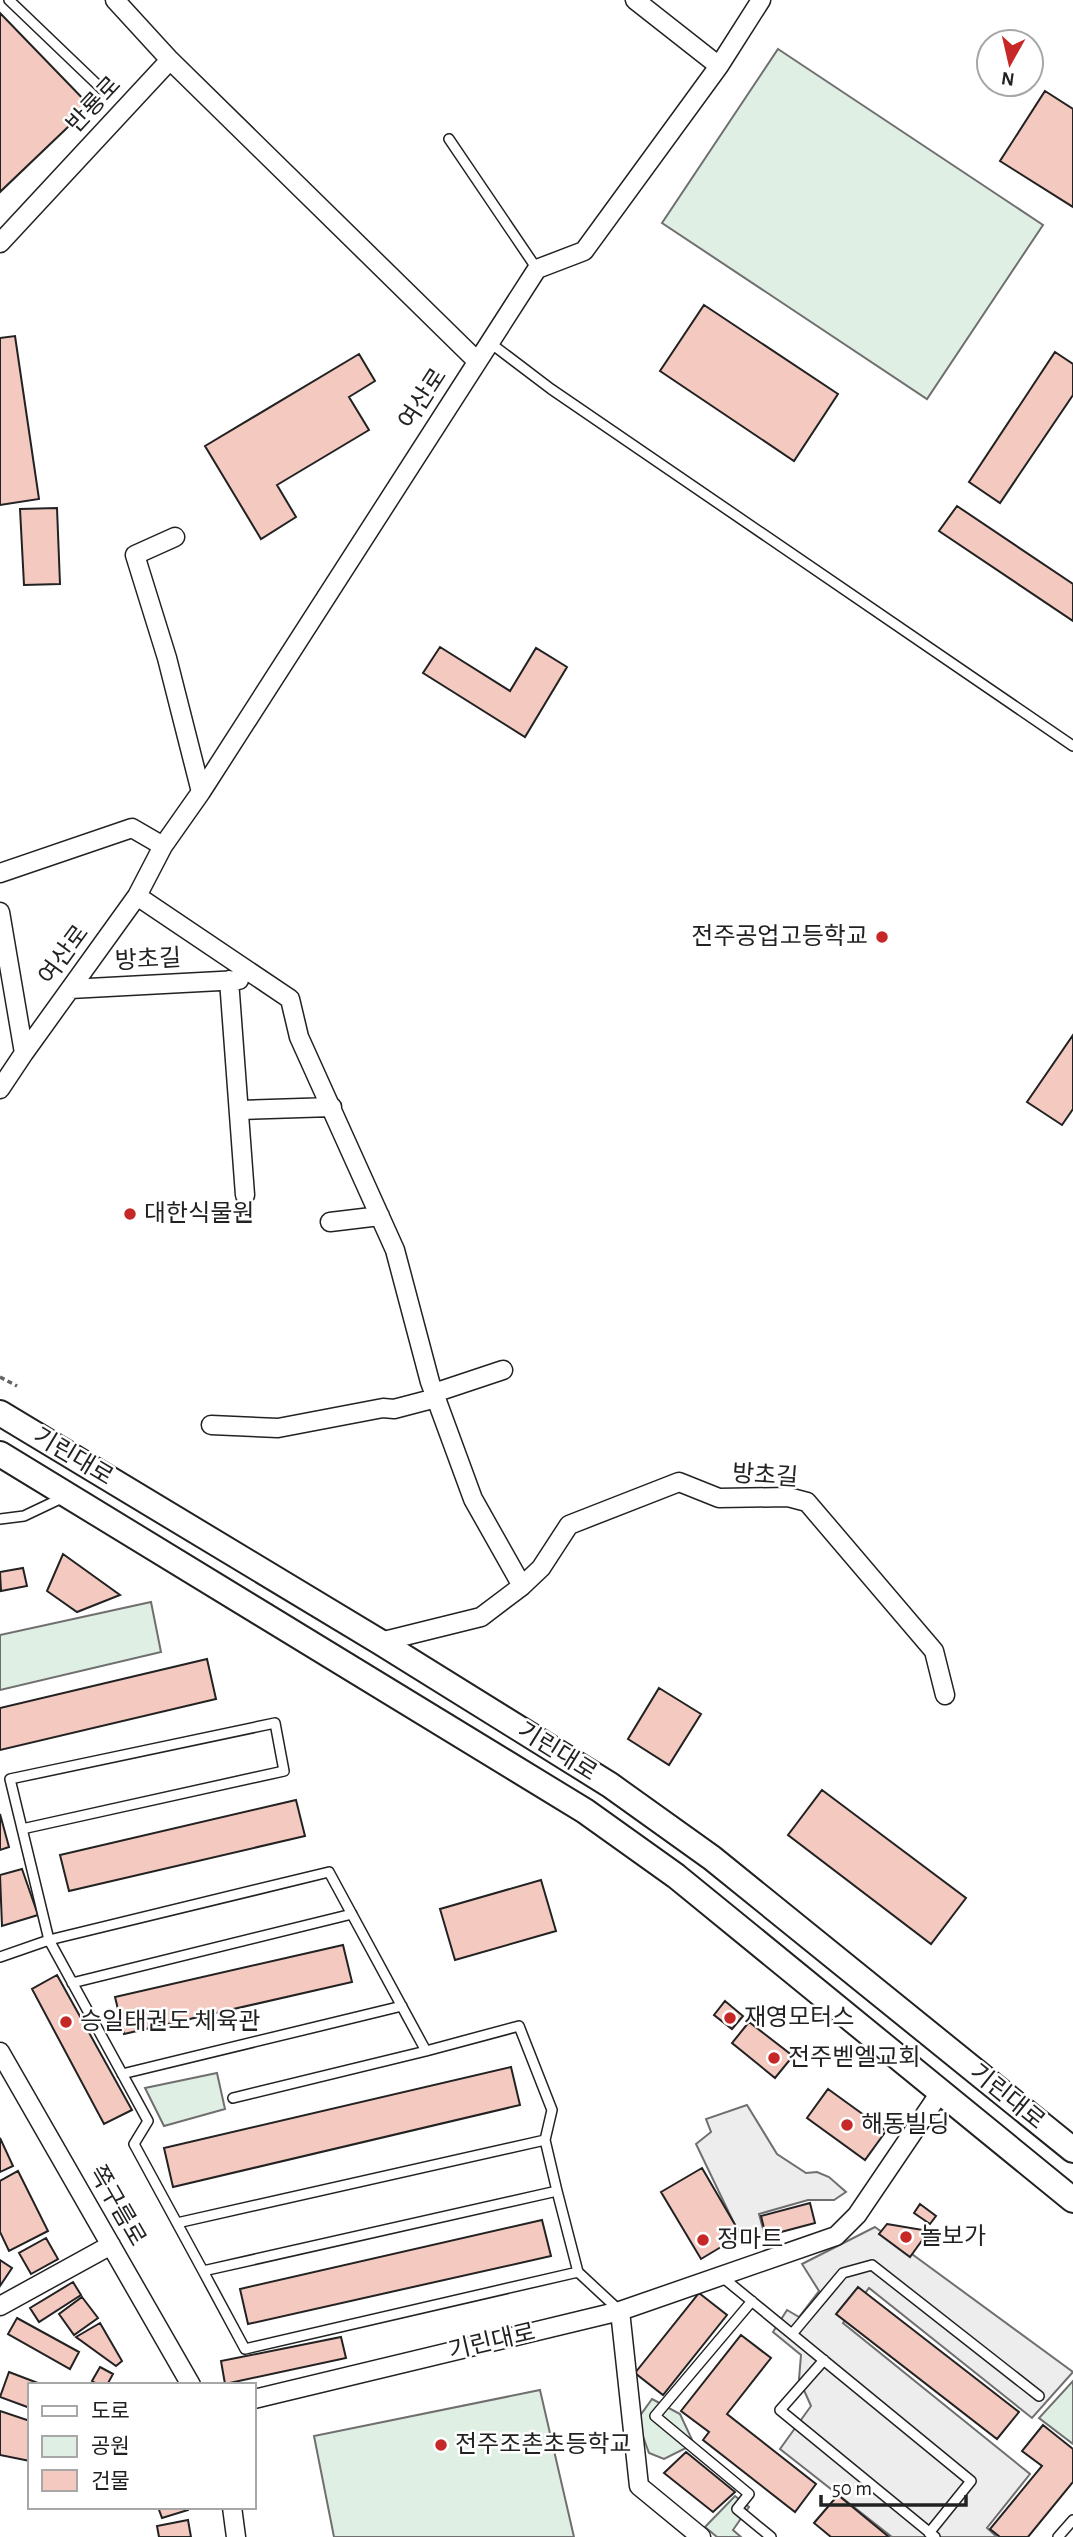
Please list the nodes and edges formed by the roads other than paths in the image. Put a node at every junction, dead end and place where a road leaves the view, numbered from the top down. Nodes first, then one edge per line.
1 (9, 0) edge
2 (115, 0) edge
3 (635, 0) edge
4 (761, 0) edge
5 (170, 60) junction
6 (719, 66) junction
7 (104, 91) dead end
8 (449, 139) dead end
9 (0, 243) edge
10 (537, 269) junction
11 (489, 342) junction
12 (477, 361) junction
13 (175, 537) dead end
14 (1073, 746) edge
15 (201, 792) junction
16 (163, 846) junction
17 (0, 873) edge
18 (137, 896) junction
19 (0, 912) edge
20 (260, 979) junction
21 (229, 980) junction
22 (70, 989) junction
23 (24, 1053) junction
24 (0, 1089) edge
25 (332, 1107) junction
26 (239, 1110) junction
27 (246, 1195) dead end
28 (380, 1216) junction
29 (330, 1222) dead end
30 (503, 1370) dead end
31 (435, 1396) junction
32 (0, 1413) edge
33 (211, 1425) dead end
34 (0, 1454) edge
35 (67, 1496) junction
36 (0, 1519) edge
37 (522, 1586) junction
38 (380, 1642) junction
39 (945, 1695) dead end
40 (22, 1829) junction
41 (352, 1914) junction
42 (49, 1940) junction
43 (0, 1958) edge
44 (72, 1983) junction
45 (402, 2006) junction
46 (426, 2051) junction
47 (0, 2052) edge
48 (122, 2074) junction
49 (941, 2091) junction
50 (233, 2098) dead end
51 (545, 2140) junction
52 (1073, 2150) edge
53 (556, 2191) junction
54 (1073, 2200) edge
55 (177, 2223) junction
56 (111, 2245) junction
57 (202, 2271) junction
58 (578, 2272) junction
59 (720, 2275) junction
60 (752, 2301) junction
61 (0, 2306) edge
62 (620, 2311) junction
63 (792, 2334) junction
64 (824, 2360) junction
65 (190, 2383) edge
66 (1038, 2396) dead end
67 (256, 2399) edge
68 (232, 2509) edge
69 (1073, 2520) edge
70 (932, 2535) edge
71 (236, 2537) edge
72 (701, 2537) edge
73 (771, 2537) edge
74 (1058, 2537) edge

1 - 7 lane
2 - 5 street
3 - 6 street
4 - 6 street
5 - 9 street, 반룡로
5 - 12 street
6 - 10 street
8 - 10 lane
10 - 11 street, 여산로
11 - 12 street, 여산로
11 - 14 lane
12 - 15 street, 여산로
13 - 15 street
15 - 16 street, 여산로
16 - 17 street
16 - 18 street, 여산로
18 - 20 street, 방초길
18 - 22 street, 여산로
19 - 23 street
20 - 21 street, 방초길
20 - 25 street, 방초길
21 - 22 street, 방초길
21 - 26 street
22 - 23 street, 여산로
23 - 24 street, 여산로
25 - 26 street
25 - 28 street, 방초길
26 - 27 street
28 - 29 street
28 - 31 street, 방초길
30 - 31 street
31 - 33 street
31 - 37 street, 방초길
32 - 38 street, 기린대로
34 - 35 street, 기린대로
35 - 36 lane
35 - 49 street, 기린대로
37 - 38 street, 방초길
37 - 39 street, 방초길
38 - 52 street, 기린대로
40 - 40 lane
40 - 42 lane
41 - 42 lane
41 - 44 lane
41 - 45 lane
42 - 43 lane
42 - 44 lane
44 - 48 lane
45 - 46 lane
45 - 48 lane
46 - 50 lane
46 - 51 lane
47 - 56 street, 쪽구름로
48 - 55 lane
49 - 54 street, 기린대로
49 - 59 street, 기린대로
51 - 53 lane
51 - 55 lane
53 - 57 lane
53 - 58 lane
55 - 57 lane
56 - 61 street
56 - 65 street, 쪽구름로
57 - 58 lane
58 - 62 lane
59 - 60 lane
59 - 62 street, 기린대로
60 - 63 lane
60 - 73 lane
62 - 67 street, 기린대로
62 - 72 street
63 - 64 lane
63 - 66 lane
64 - 70 lane
64 - 70 lane
68 - 71 street
69 - 74 lane

